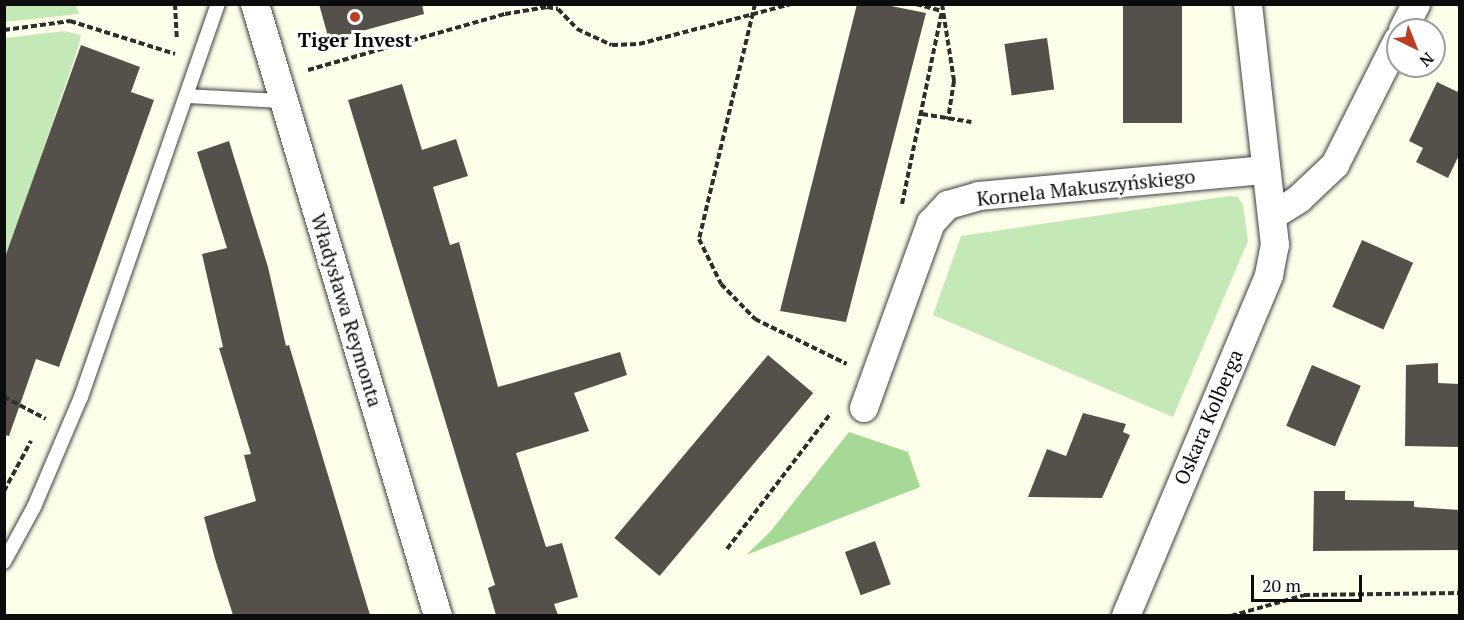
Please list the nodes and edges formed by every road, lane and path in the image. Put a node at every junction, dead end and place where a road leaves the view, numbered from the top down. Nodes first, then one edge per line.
1 (218, 4) edge
2 (255, 4) edge
3 (754, 4) edge
4 (791, 4) edge
5 (916, 4) edge
6 (942, 4) edge
7 (1248, 4) edge
8 (1416, 4) edge
9 (942, 11) junction
10 (755, 14) junction
11 (1409, 18) edge
12 (4, 30) edge
13 (1386, 64) edge
14 (197, 65) junction
15 (303, 71) dead end
16 (186, 96) junction
17 (283, 101) junction
18 (922, 114) junction
19 (948, 120) junction
20 (971, 122) dead end
21 (1266, 170) junction
22 (900, 212) dead end
23 (1272, 216) junction
24 (854, 355) dead end
25 (850, 366) junction
26 (847, 374) dead end
27 (4, 397) edge
28 (834, 408) dead end
29 (864, 408) dead end
30 (65, 429) junction
31 (727, 549) dead end
32 (4, 562) edge
33 (1460, 593) edge
34 (438, 615) edge
35 (1126, 615) edge
36 (1231, 615) edge

1 - 14 lane
2 - 17 street, Władysława Reymonta
3 - 10 path
4 - 10 path
5 - 9 path
6 - 9 path
7 - 21 street, Oskara Kolberga
8 - 11 street
9 - 18 path
9 - 19 path
10 - 15 path
10 - 25 path
12 - 14 path
13 - 23 street
14 - 16 lane
16 - 17 lane
16 - 30 lane
17 - 34 street, Władysława Reymonta
18 - 19 path
18 - 22 path
19 - 20 path
21 - 23 street, Oskara Kolberga
21 - 29 street, Kornela Makuszyńskiego
23 - 35 street, Oskara Kolberga
24 - 25 path
25 - 26 path
27 - 30 path
28 - 31 path
30 - 32 lane
33 - 36 path

